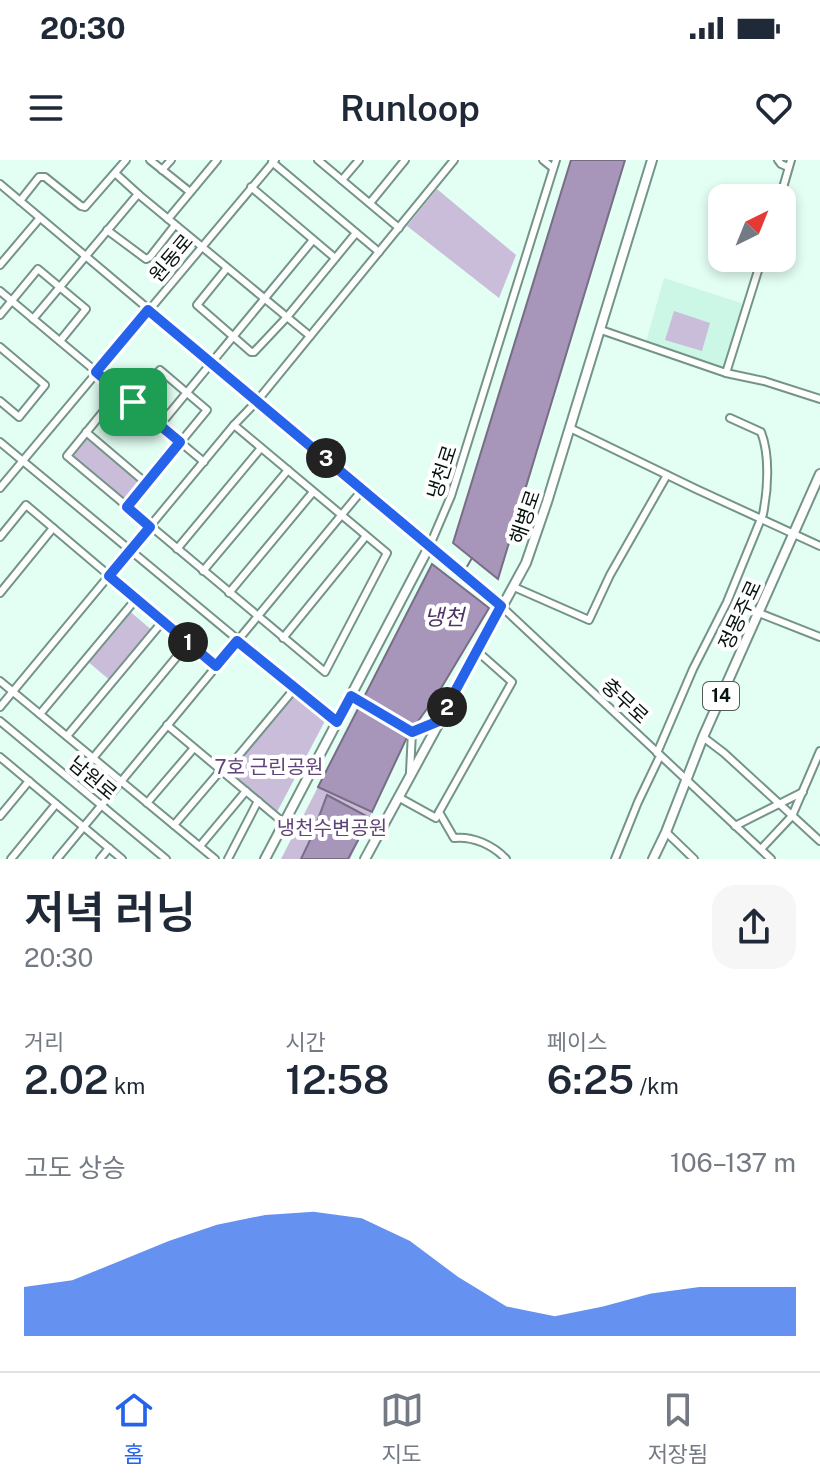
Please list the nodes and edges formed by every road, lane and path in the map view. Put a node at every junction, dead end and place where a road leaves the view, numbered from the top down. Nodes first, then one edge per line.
1 (126, 160) edge
2 (150, 160) edge
3 (171, 160) edge
4 (217, 160) edge
5 (318, 160) edge
6 (359, 160) edge
7 (405, 160) edge
8 (454, 160) edge
9 (543, 160) edge
10 (652, 160) edge
11 (778, 160) edge
12 (272, 161) edge
13 (554, 164) edge
14 (790, 164) edge
15 (162, 170) junction
16 (115, 173) junction
17 (342, 180) junction
18 (0, 184) edge
19 (784, 184) edge
20 (251, 187) junction
21 (190, 192) junction
22 (138, 194) junction
23 (20, 201) junction
24 (370, 203) junction
25 (39, 219) junction
26 (168, 219) junction
27 (175, 225) junction
28 (399, 228) junction
29 (107, 230) junction
30 (356, 233) junction
31 (313, 240) junction
32 (202, 247) junction
33 (379, 252) junction
34 (85, 257) junction
35 (335, 258) junction
36 (0, 265) edge
37 (227, 268) junction
38 (758, 272) edge
39 (60, 287) junction
40 (0, 291) edge
41 (265, 299) junction
42 (12, 301) junction
43 (148, 310) junction
44 (0, 315) edge
45 (287, 317) junction
46 (33, 319) junction
47 (601, 330) junction
48 (310, 336) junction
49 (233, 337) junction
50 (60, 341) junction
51 (0, 347) edge
52 (211, 363) junction
53 (96, 372) junction
54 (726, 373) junction
55 (120, 391) junction
56 (186, 393) junction
57 (820, 399) edge
58 (0, 401) edge
59 (257, 401) junction
60 (133, 402) junction
61 (730, 418) dead end
62 (160, 425) junction
63 (234, 425) junction
64 (570, 428) junction
65 (86, 432) junction
66 (0, 442) edge
67 (180, 442) junction
68 (261, 448) junction
69 (23, 461) junction
70 (204, 462) junction
71 (288, 470) junction
72 (820, 474) edge
73 (667, 475) junction
74 (146, 483) junction
75 (0, 488) edge
76 (363, 489) junction
77 (313, 492) junction
78 (127, 507) junction
79 (341, 515) junction
80 (761, 518) junction
81 (150, 527) junction
82 (53, 528) junction
83 (794, 533) junction
84 (366, 536) junction
85 (0, 537) edge
86 (820, 546) edge
87 (434, 548) junction
88 (177, 549) junction
89 (130, 551) junction
90 (203, 571) junction
91 (109, 576) junction
92 (514, 587) junction
93 (0, 593) edge
94 (229, 593) junction
95 (136, 599) junction
96 (501, 606) junction
97 (759, 613) junction
98 (257, 617) junction
99 (163, 621) junction
100 (820, 637) edge
101 (283, 638) junction
102 (237, 641) junction
103 (189, 642) junction
104 (477, 651) junction
105 (216, 666) junction
106 (0, 681) edge
107 (295, 688) junction
108 (13, 691) junction
109 (354, 698) junction
110 (0, 707) edge
111 (40, 714) junction
112 (0, 721) edge
113 (439, 721) junction
114 (337, 722) junction
115 (167, 725) junction
116 (412, 732) junction
117 (67, 736) junction
118 (703, 737) junction
119 (194, 748) junction
120 (820, 751) edge
121 (658, 755) junction
122 (93, 758) junction
123 (1, 760) edge
124 (222, 771) junction
125 (410, 774) junction
126 (685, 780) junction
127 (29, 781) junction
128 (120, 781) junction
129 (246, 791) junction
130 (803, 792) junction
131 (398, 797) junction
132 (258, 801) junction
133 (147, 803) junction
134 (56, 804) junction
135 (779, 804) junction
136 (101, 805) junction
137 (439, 812) junction
138 (0, 816) edge
139 (792, 816) junction
140 (284, 823) junction
141 (174, 825) junction
142 (735, 826) junction
143 (83, 827) junction
144 (666, 832) junction
145 (820, 841) edge
146 (200, 846) junction
147 (109, 848) junction
148 (761, 849) junction
149 (495, 850) junction
150 (11, 859) edge
151 (57, 859) edge
152 (100, 859) edge
153 (122, 859) edge
154 (166, 859) edge
155 (215, 859) edge
156 (228, 859) edge
157 (265, 859) edge
158 (365, 859) edge
159 (491, 859) edge
160 (506, 859) edge
161 (615, 859) edge
162 (653, 859) edge
163 (694, 859) edge
164 (771, 859) edge

1 - 16 street
2 - 15 street
3 - 15 street
4 - 21 street
5 - 17 street
6 - 17 street
7 - 24 street
8 - 28 street
9 - 13 street
10 - 47 main road, 해병로
11 - 14 street
12 - 20 street, 원동로
12 - 30 street
13 - 87 street, 냉천로
14 - 19 street
15 - 21 street
16 - 22 street
16 - 23 street
17 - 24 street
18 - 23 street, 충무로
20 - 31 street
20 - 32 street, 원동로
21 - 26 street
22 - 26 street
22 - 29 street
23 - 25 street, 충무로
24 - 28 street
25 - 34 street, 충무로
25 - 36 street
26 - 27 street
27 - 29 street
27 - 32 street
28 - 33 street
29 - 34 street
30 - 33 street
30 - 35 street
31 - 35 street
31 - 41 street
32 - 37 street
32 - 43 street, 원동로
33 - 48 street
34 - 39 street
34 - 43 street, 충무로
35 - 45 street
37 - 41 street
37 - 49 street
38 - 54 street
39 - 42 street
39 - 46 street
39 - 50 street
40 - 42 street
41 - 45 street
41 - 49 street
42 - 44 street
42 - 46 street
43 - 52 street, 충무로
43 - 53 street, 원동로
45 - 48 street
45 - 49 street
46 - 50 street
47 - 54 street
47 - 64 main road, 해병로
48 - 59 street
49 - 52 street
50 - 53 street
51 - 58 street
52 - 56 street
52 - 59 street, 충무로
53 - 55 street
53 - 69 street, 원동로
54 - 57 street
55 - 60 street
55 - 65 street
56 - 60 street
56 - 62 street
56 - 67 street
59 - 63 street
59 - 76 street, 충무로
60 - 62 street
61 - 80 street
62 - 67 street
63 - 68 street
63 - 70 street
64 - 73 street
64 - 92 main road, 해병로
65 - 74 street
65 - 78 street
66 - 69 street
67 - 70 street
67 - 74 street
68 - 71 street
68 - 88 street
69 - 75 street, 원동로
69 - 89 street
70 - 81 street
71 - 77 street
71 - 90 street
72 - 83 main road, 정몽주로 / 14
73 - 80 street
73 - 92 street
74 - 78 street
76 - 79 street
76 - 87 street, 충무로
77 - 79 street
77 - 94 street
78 - 81 street
79 - 84 street
79 - 98 street
80 - 83 street
80 - 121 street
81 - 88 street
81 - 89 street
82 - 85 street
82 - 91 street
82 - 93 street
83 - 86 street
83 - 97 main road, 정몽주로 / 14
84 - 101 street
84 - 101 street
87 - 96 street, 충무로
87 - 109 main road, 냉천로
88 - 90 street
89 - 91 street
89 - 102 street
90 - 94 street
91 - 95 street
91 - 108 street
92 - 96 main road, 해병로
94 - 98 street
95 - 99 street
95 - 111 street
96 - 104 main road, 해병로
96 - 121 street, 충무로
97 - 100 street
97 - 118 main road, 정몽주로 / 14
98 - 101 street
98 - 102 street
99 - 103 street
99 - 117 street
102 - 105 street
102 - 107 street
103 - 105 street
103 - 122 street
104 - 113 main road, 해병로
104 - 137 street
105 - 115 street
106 - 108 street
107 - 114 street
107 - 124 street
108 - 110 street
108 - 111 street
109 - 114 main road, 냉천로
109 - 116 street
111 - 117 street
112 - 136 street, 남원로
113 - 116 street
113 - 125 main road, 해병로
114 - 140 main road, 냉천로
115 - 119 street
115 - 128 street
116 - 125 street
117 - 122 street
118 - 126 main road, 정몽주로 / 14
118 - 135 street
119 - 124 street
119 - 133 street
120 - 130 street
121 - 126 street, 충무로
121 - 161 street
122 - 128 street
123 - 127 street
124 - 129 street
124 - 141 street
125 - 131 main road, 해병로
126 - 142 street, 충무로
126 - 144 main road, 정몽주로 / 14
127 - 134 street
127 - 138 street
128 - 133 street
128 - 136 street
129 - 132 street
129 - 146 street
130 - 135 street
130 - 139 street
131 - 137 street
131 - 158 main road, 해병로
132 - 140 street
132 - 156 street
133 - 141 street
134 - 143 street
134 - 150 street
135 - 139 street
135 - 142 street
136 - 143 street
136 - 154 street, 남원로
137 - 149 street
139 - 145 street
139 - 148 street
140 - 157 main road, 냉천로
141 - 146 street
142 - 148 street, 충무로
143 - 147 street
143 - 151 street
144 - 162 main road, 정몽주로 / 14
144 - 163 street
146 - 155 street
147 - 152 street
147 - 153 street
148 - 164 street, 충무로
149 - 159 street
149 - 160 street

